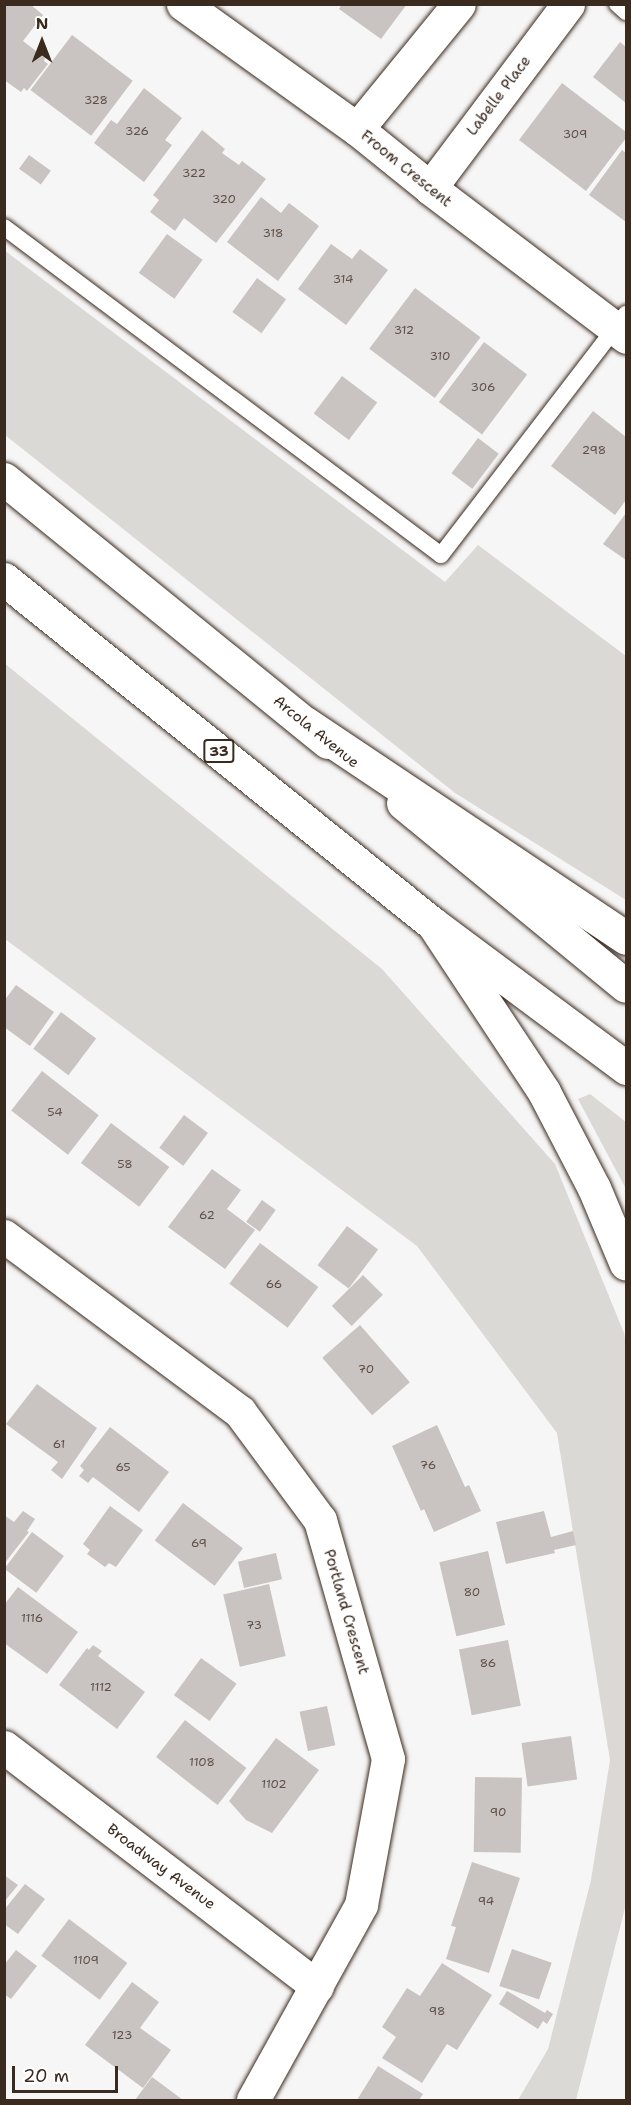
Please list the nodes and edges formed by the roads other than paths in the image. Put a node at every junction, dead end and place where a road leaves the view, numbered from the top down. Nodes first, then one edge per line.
1 (183, 4) edge
2 (459, 4) edge
3 (568, 4) edge
4 (617, 4) edge
5 (627, 12) edge
6 (357, 129) junction
7 (430, 188) junction
8 (4, 227) edge
9 (623, 327) edge
10 (4, 480) edge
11 (4, 579) edge
12 (305, 723) junction
13 (433, 924) junction
14 (627, 938) edge
15 (627, 986) edge
16 (627, 1068) edge
17 (4, 1236) edge
18 (627, 1264) edge
19 (4, 1747) edge
20 (317, 1986) junction
21 (253, 2100) edge

1 - 6 main road, Froom Crescent
2 - 6 main road
3 - 7 main road, Labelle Place
4 - 5 lane
6 - 7 main road, Froom Crescent
7 - 9 main road, Froom Crescent
8 - 9 lane
10 - 12 main road, Arcola Avenue
11 - 13 main road, 33
12 - 14 main road
12 - 15 main road, Arcola Avenue
13 - 16 main road, 33
13 - 18 main road
17 - 20 main road, Portland Crescent
19 - 20 main road, Broadway Avenue
20 - 21 main road, Portland Crescent

